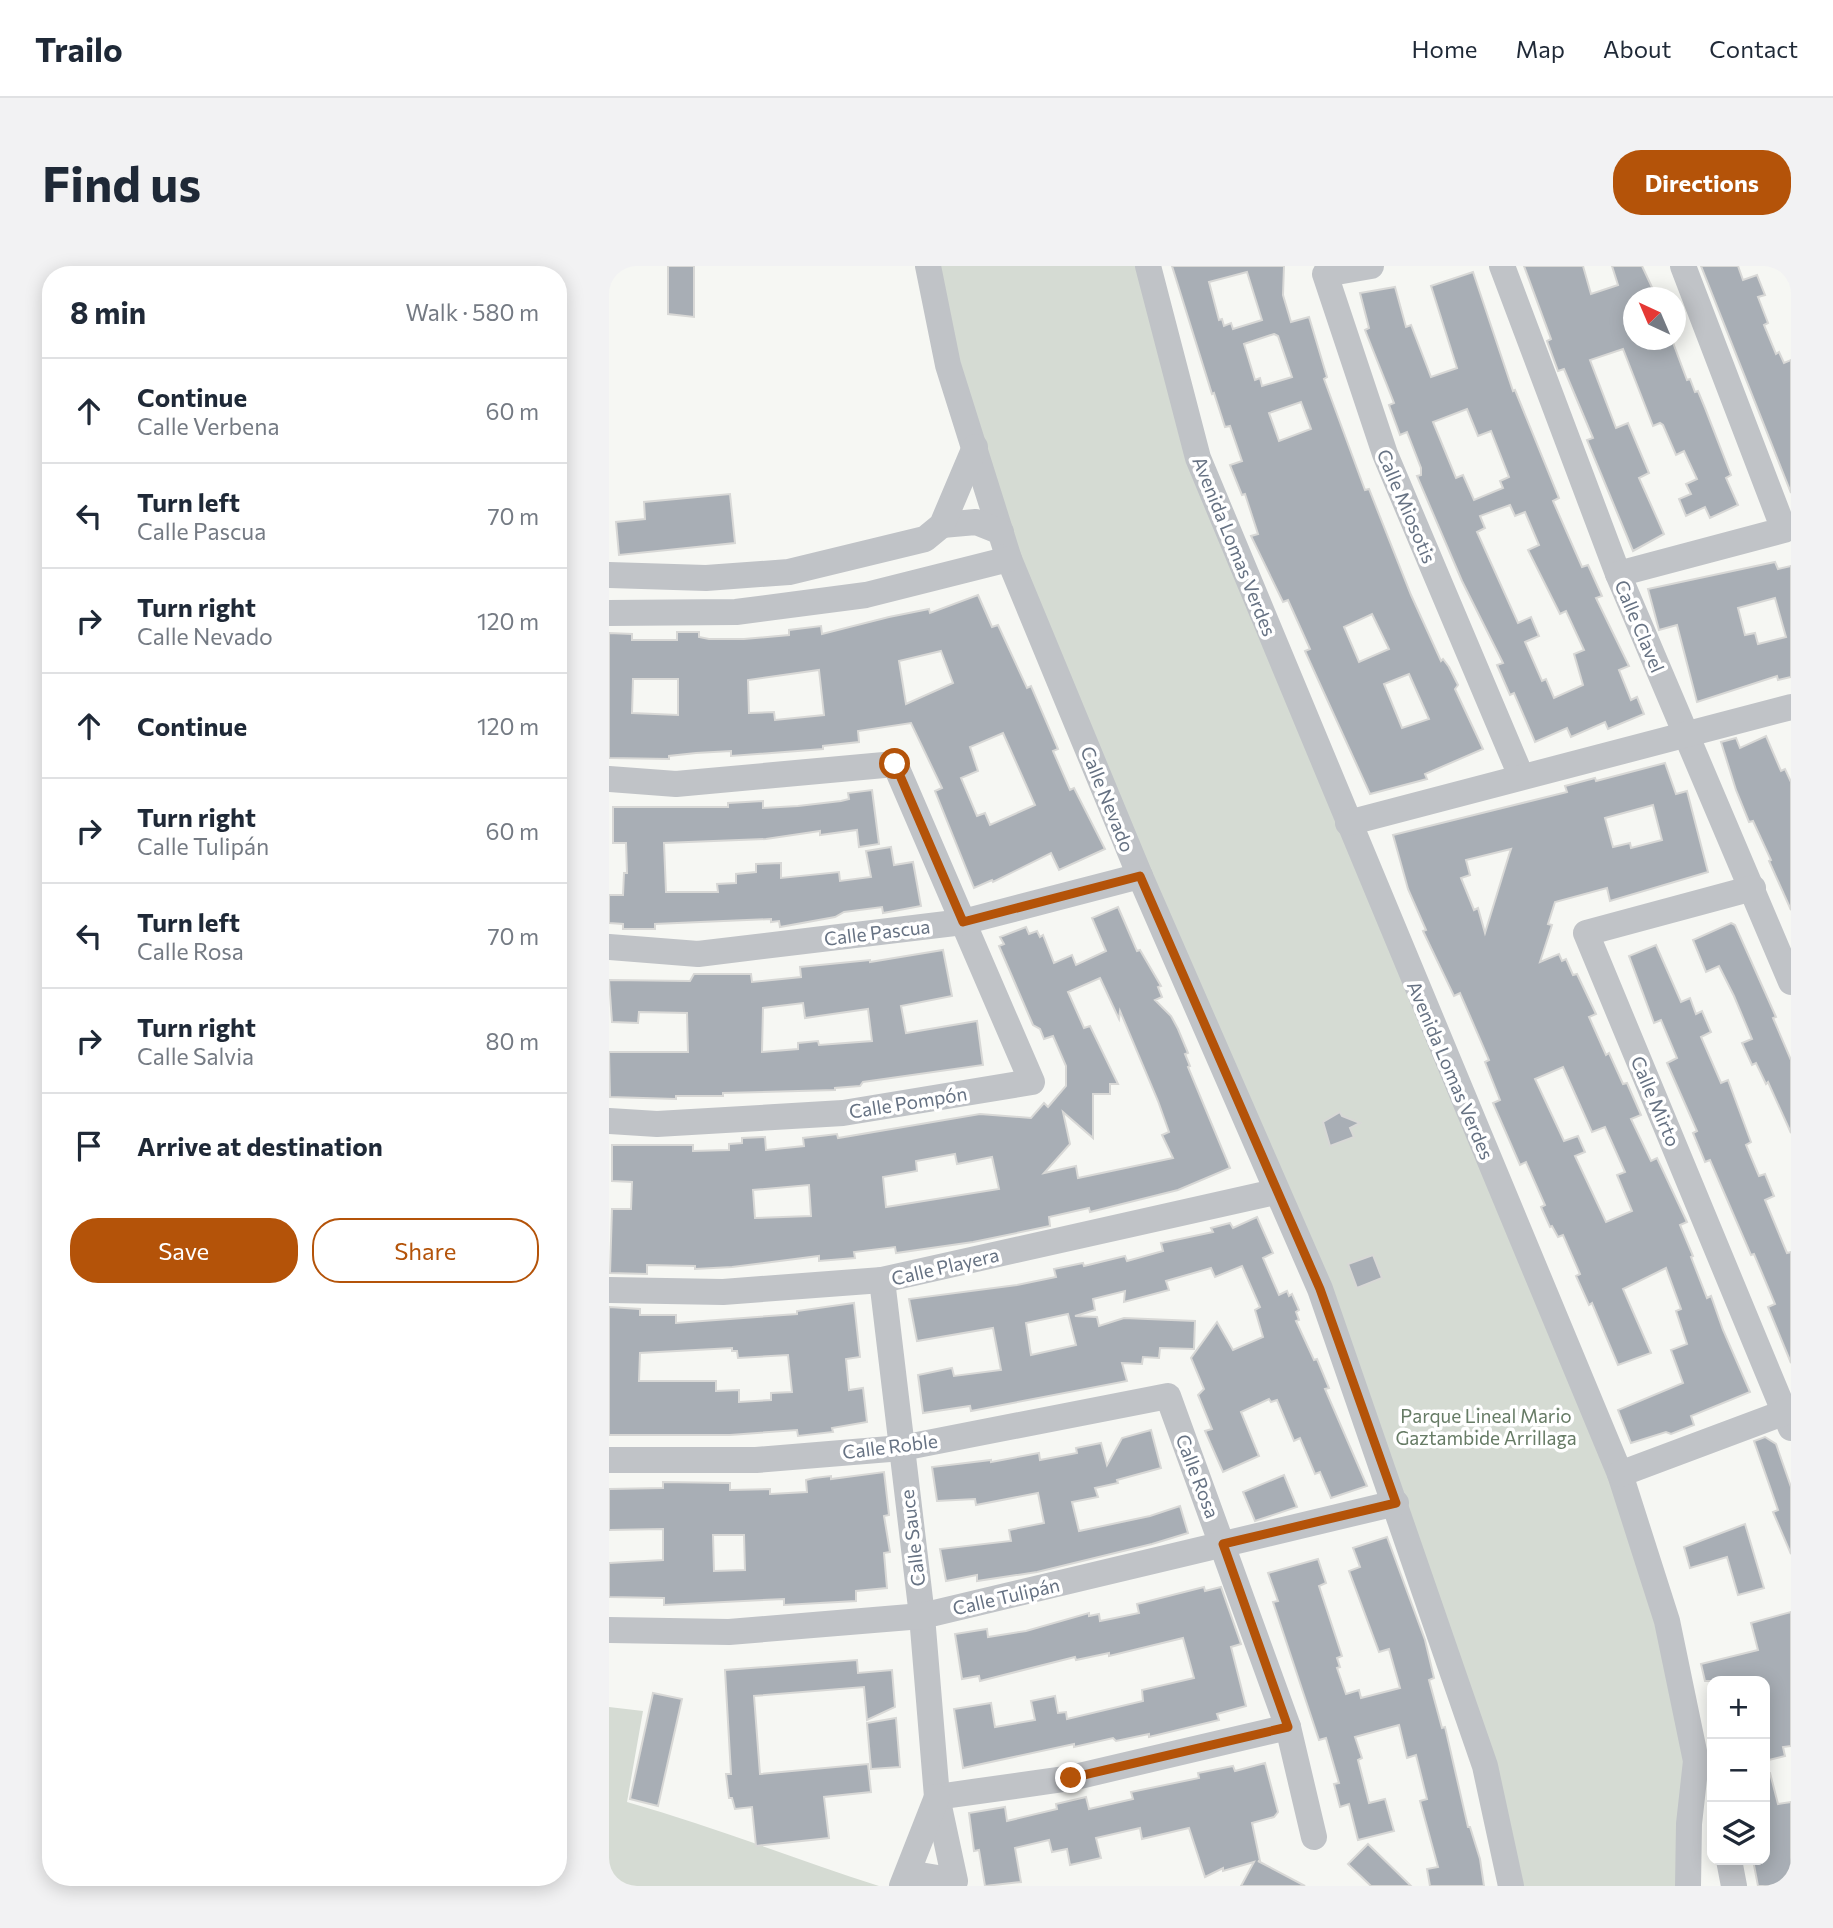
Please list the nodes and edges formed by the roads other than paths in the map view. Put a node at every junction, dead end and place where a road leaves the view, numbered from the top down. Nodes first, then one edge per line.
1 (928, 266) edge
2 (1148, 266) edge
3 (1371, 266) edge
4 (1502, 266) edge
5 (1683, 266) edge
6 (975, 447) junction
7 (942, 525) junction
8 (1001, 532) junction
9 (1009, 559) junction
10 (1618, 573) junction
11 (609, 575) edge
12 (609, 613) edge
13 (1791, 707) edge
14 (1686, 733) junction
15 (1521, 776) junction
16 (609, 779) edge
17 (1348, 822) junction
18 (1140, 876) junction
19 (1753, 888) junction
20 (963, 922) junction
21 (609, 947) edge
22 (1791, 982) edge
23 (609, 1121) edge
24 (1275, 1192) junction
25 (882, 1280) junction
26 (609, 1290) edge
27 (1168, 1396) joint
28 (1789, 1416) edge
29 (902, 1448) junction
30 (609, 1460) edge
31 (1620, 1474) junction
32 (1396, 1503) junction
33 (1223, 1544) junction
34 (922, 1616) junction
35 (609, 1630) edge
36 (1288, 1727) junction
37 (1696, 1761) junction
38 (1707, 1780) edge
39 (937, 1797) junction
40 (1314, 1837) dead end
41 (1731, 1865) edge
42 (905, 1880) edge
43 (1511, 1886) edge
44 (1688, 1886) edge
45 (1734, 1886) edge

1 - 6 street, Calle Nevado
2 - 17 street, Avenida Lomas Verdes
3 - 15 street, Calle Miosotis
4 - 10 street, Calle Clavel
5 - 10 street
6 - 7 street
6 - 8 street, Calle Nevado
7 - 8 street
7 - 11 street
8 - 9 street, Calle Nevado
9 - 12 street
9 - 18 street, Calle Nevado
10 - 14 street, Calle Clavel
13 - 14 street
14 - 15 street
14 - 19 street, Calle Clavel
15 - 17 street
16 - 20 street
17 - 31 street, Avenida Lomas Verdes
18 - 20 street, Calle Pascua
18 - 24 street, Calle Nevado
19 - 22 street, Calle Clavel
19 - 28 street, Calle Mirto
20 - 21 street, Calle Pascua
20 - 23 street, Calle Pompón
24 - 25 street, Calle Playera
24 - 32 street, Calle Nevado
25 - 26 street, Calle Playera
25 - 29 street, Calle Sauce
27 - 29 street, Calle Roble
27 - 33 street, Calle Rosa
28 - 31 street
29 - 30 street, Calle Roble
29 - 34 street, Calle Sauce
31 - 37 street, Avenida Lomas Verdes
32 - 33 street, Calle Tulipán
32 - 43 street, Calle Nevado
33 - 34 street, Calle Tulipán
33 - 36 street, Calle Rosa
34 - 35 street, Calle Tulipán
34 - 39 street, Calle Sauce
36 - 39 street
36 - 40 street, Calle Rosa
37 - 38 street
37 - 44 street, Avenida Lomas Verdes
39 - 42 street
39 - 42 street, Calle Sauce
41 - 45 street

